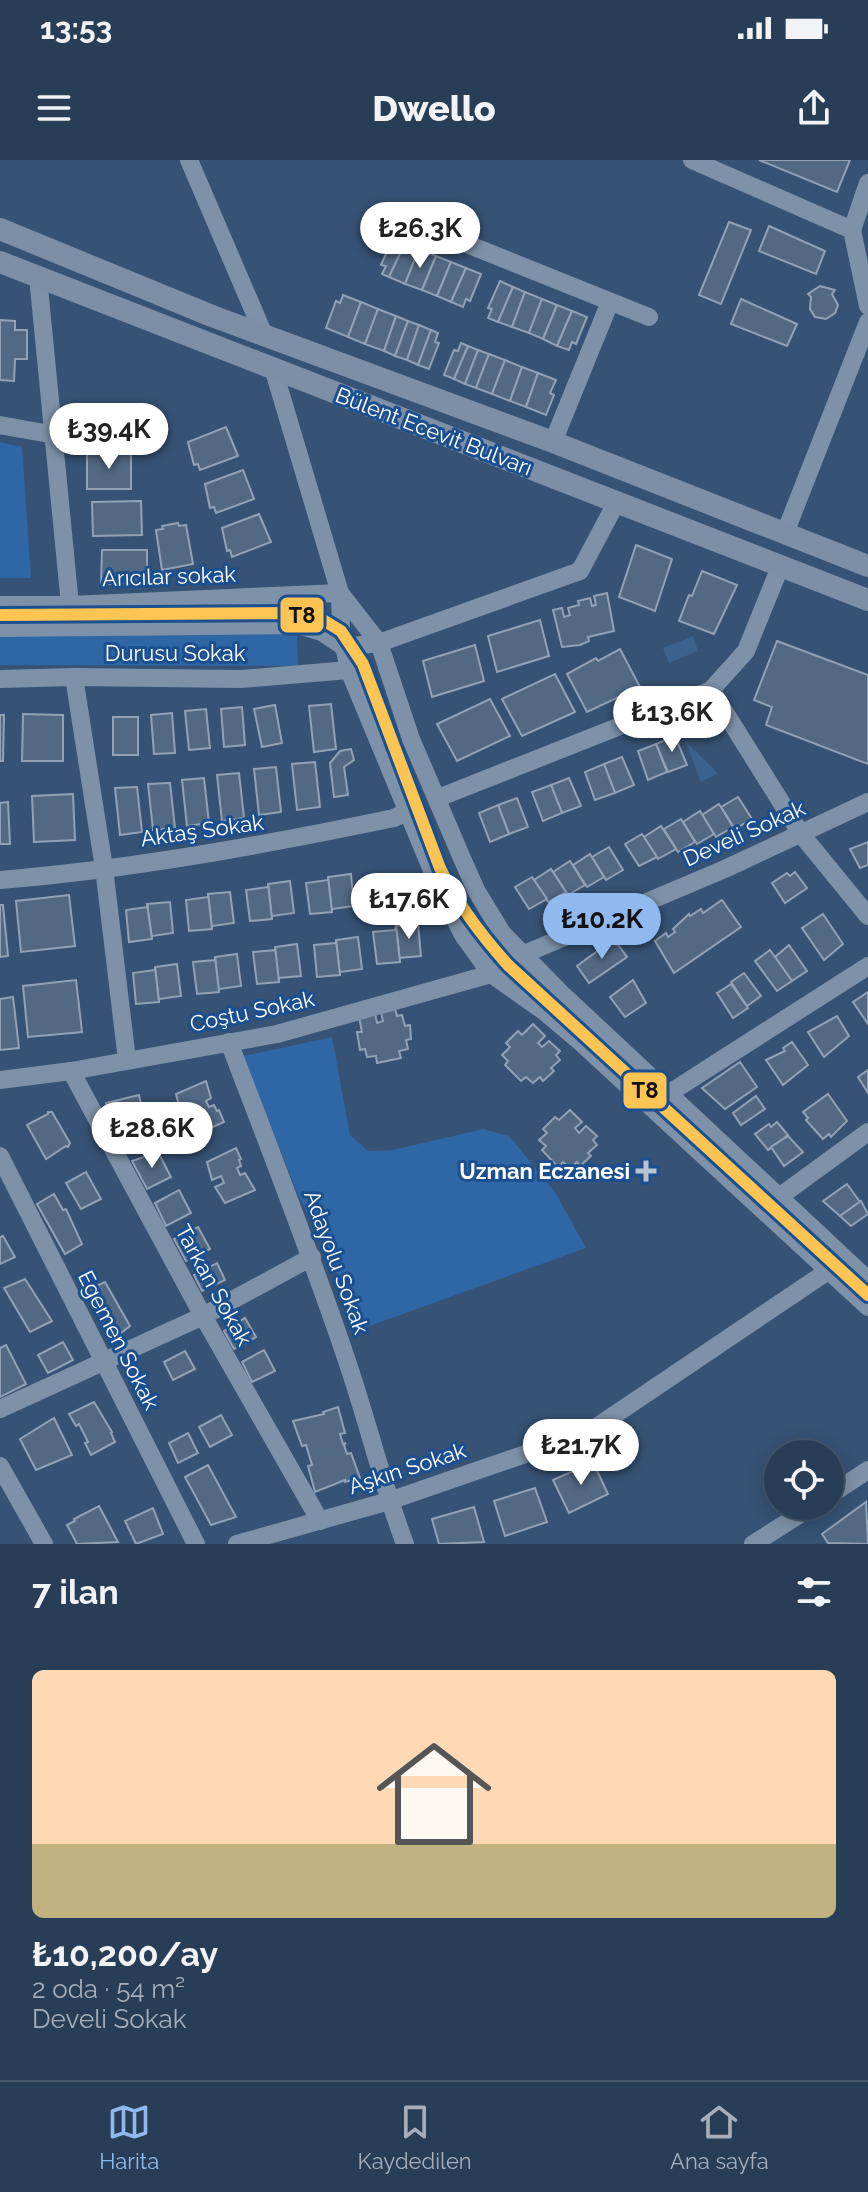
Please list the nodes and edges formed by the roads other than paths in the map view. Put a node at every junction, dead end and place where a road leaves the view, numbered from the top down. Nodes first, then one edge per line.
1 (189, 160) edge
2 (692, 160) edge
3 (868, 183) edge
4 (392, 214) dead end
5 (0, 229) edge
6 (852, 230) junction
7 (0, 262) edge
8 (38, 277) junction
9 (610, 302) junction
10 (868, 306) edge
11 (649, 317) dead end
12 (868, 322) edge
13 (264, 335) junction
14 (273, 368) junction
15 (0, 425) edge
16 (55, 435) junction
17 (553, 442) junction
18 (616, 503) junction
19 (785, 533) junction
20 (868, 566) edge
21 (780, 567) junction
22 (340, 593) junction
23 (868, 600) edge
24 (0, 605) edge
25 (70, 605) junction
26 (0, 628) edge
27 (379, 643) junction
28 (344, 647) junction
29 (349, 670) junction
30 (74, 677) junction
31 (0, 679) edge
32 (711, 690) junction
33 (438, 798) junction
34 (868, 802) edge
35 (407, 812) junction
36 (801, 834) junction
37 (104, 868) junction
38 (0, 880) edge
39 (868, 916) edge
40 (507, 965) junction
41 (868, 966) edge
42 (229, 1042) junction
43 (127, 1060) junction
44 (71, 1071) junction
45 (0, 1080) edge
46 (668, 1094) junction
47 (868, 1132) edge
48 (0, 1156) edge
49 (779, 1197) junction
50 (312, 1257) junction
51 (828, 1271) junction
52 (868, 1280) edge
53 (868, 1307) edge
54 (203, 1316) junction
55 (103, 1362) junction
56 (0, 1409) edge
57 (0, 1466) edge
58 (868, 1470) edge
59 (844, 1486) edge
60 (389, 1501) junction
61 (791, 1520) edge
62 (320, 1521) junction
63 (44, 1544) edge
64 (196, 1544) edge
65 (237, 1544) edge
66 (405, 1544) edge
67 (753, 1544) edge

1 - 13 street
2 - 6 street
3 - 6 street
4 - 9 street
5 - 13 main road, Bülent Ecevit Bulvarı
6 - 10 street
7 - 8 main road, Bülent Ecevit Bulvarı
8 - 14 main road, Bülent Ecevit Bulvarı
8 - 16 street
9 - 11 street
9 - 17 street
12 - 19 street
13 - 17 main road, Bülent Ecevit Bulvarı
14 - 18 main road, Bülent Ecevit Bulvarı
14 - 22 street
15 - 16 street
16 - 25 street
17 - 19 main road, Bülent Ecevit Bulvarı
18 - 21 main road, Bülent Ecevit Bulvarı
18 - 27 street
19 - 20 main road, Bülent Ecevit Bulvarı
21 - 23 main road, Bülent Ecevit Bulvarı
21 - 32 street
22 - 25 street, Arıcılar sokak
22 - 27 street
22 - 28 street
24 - 25 street, Arıcılar sokak
26 - 28 street
27 - 28 street
27 - 33 street
28 - 29 street
29 - 30 street, Durusu Sokak
29 - 35 street
30 - 31 street, Durusu Sokak
30 - 37 street
32 - 33 street
32 - 36 street
33 - 40 street
34 - 36 street, Develi Sokak
35 - 37 street, Aktaş Sokak
35 - 40 street
36 - 39 street
36 - 40 street, Develi Sokak
37 - 38 street, Aktaş Sokak
37 - 43 street
40 - 42 street, Coştu Sokak
40 - 46 street
40 - 51 street
41 - 46 street
42 - 43 street, Coştu Sokak
42 - 50 street, Adayolu Sokak
43 - 44 street, Coştu Sokak
44 - 45 street, Coştu Sokak
44 - 54 street, Tarkan Sokak
46 - 49 street
47 - 49 street
48 - 55 street, Egemen Sokak
49 - 52 street
50 - 54 street
50 - 60 street, Adayolu Sokak
51 - 53 street
51 - 60 street, Aşkın Sokak
54 - 55 street
54 - 62 street, Tarkan Sokak
55 - 56 street
55 - 64 street, Egemen Sokak
57 - 63 street
58 - 59 street
60 - 62 street, Aşkın Sokak
60 - 66 street, Adayolu Sokak
61 - 67 street
62 - 65 street, Aşkın Sokak

